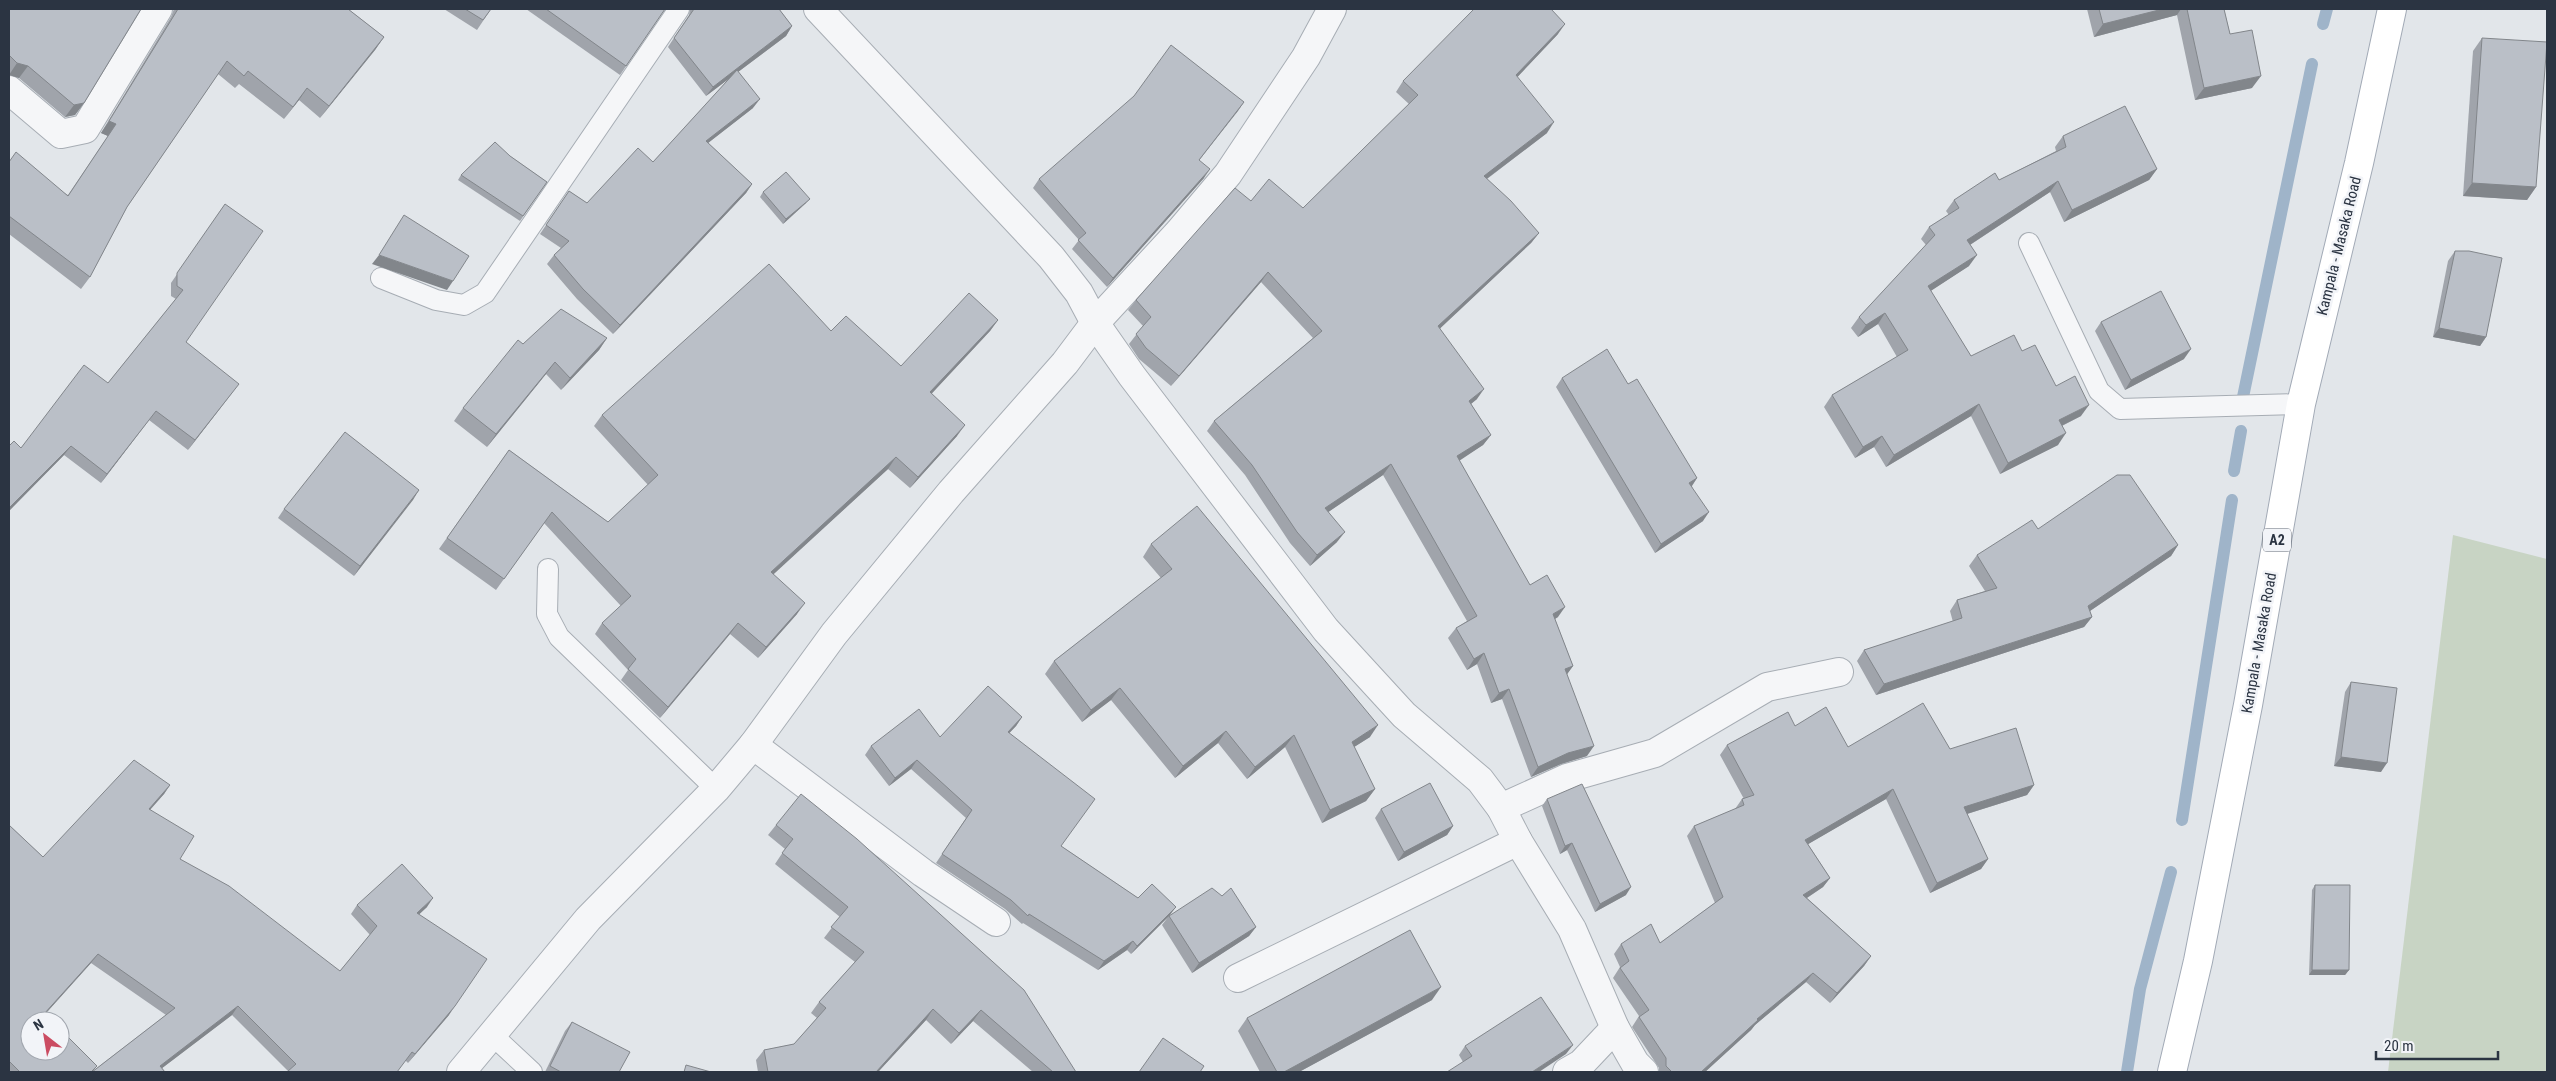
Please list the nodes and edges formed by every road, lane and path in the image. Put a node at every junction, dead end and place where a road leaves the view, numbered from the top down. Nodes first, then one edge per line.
1 (158, 9) edge
2 (679, 9) edge
3 (818, 9) edge
4 (1332, 9) edge
5 (2392, 9) edge
6 (9, 90) edge
7 (2029, 243) dead end
8 (381, 278) dead end
9 (1095, 323) junction
10 (2301, 404) junction
11 (548, 569) dead end
12 (1839, 672) dead end
13 (753, 745) junction
14 (716, 789) junction
15 (1501, 808) junction
16 (1518, 841) junction
17 (996, 922) dead end
18 (1238, 978) dead end
19 (1615, 1028) junction
20 (490, 1034) junction
21 (461, 1072) edge
22 (532, 1072) edge
23 (1567, 1072) edge
24 (1644, 1072) edge
25 (2172, 1072) edge

1 - 6 street
2 - 8 lane
3 - 9 street
4 - 9 street
5 - 10 main road, Kampala - Masaka Road / A2
7 - 10 lane
9 - 13 street
9 - 15 street
10 - 25 main road, Kampala - Masaka Road / A2
11 - 14 lane
12 - 15 street
13 - 14 street
13 - 17 street
14 - 20 street
15 - 16 street
16 - 18 street
16 - 19 street
19 - 23 street
19 - 24 street
20 - 21 street
20 - 22 lane

